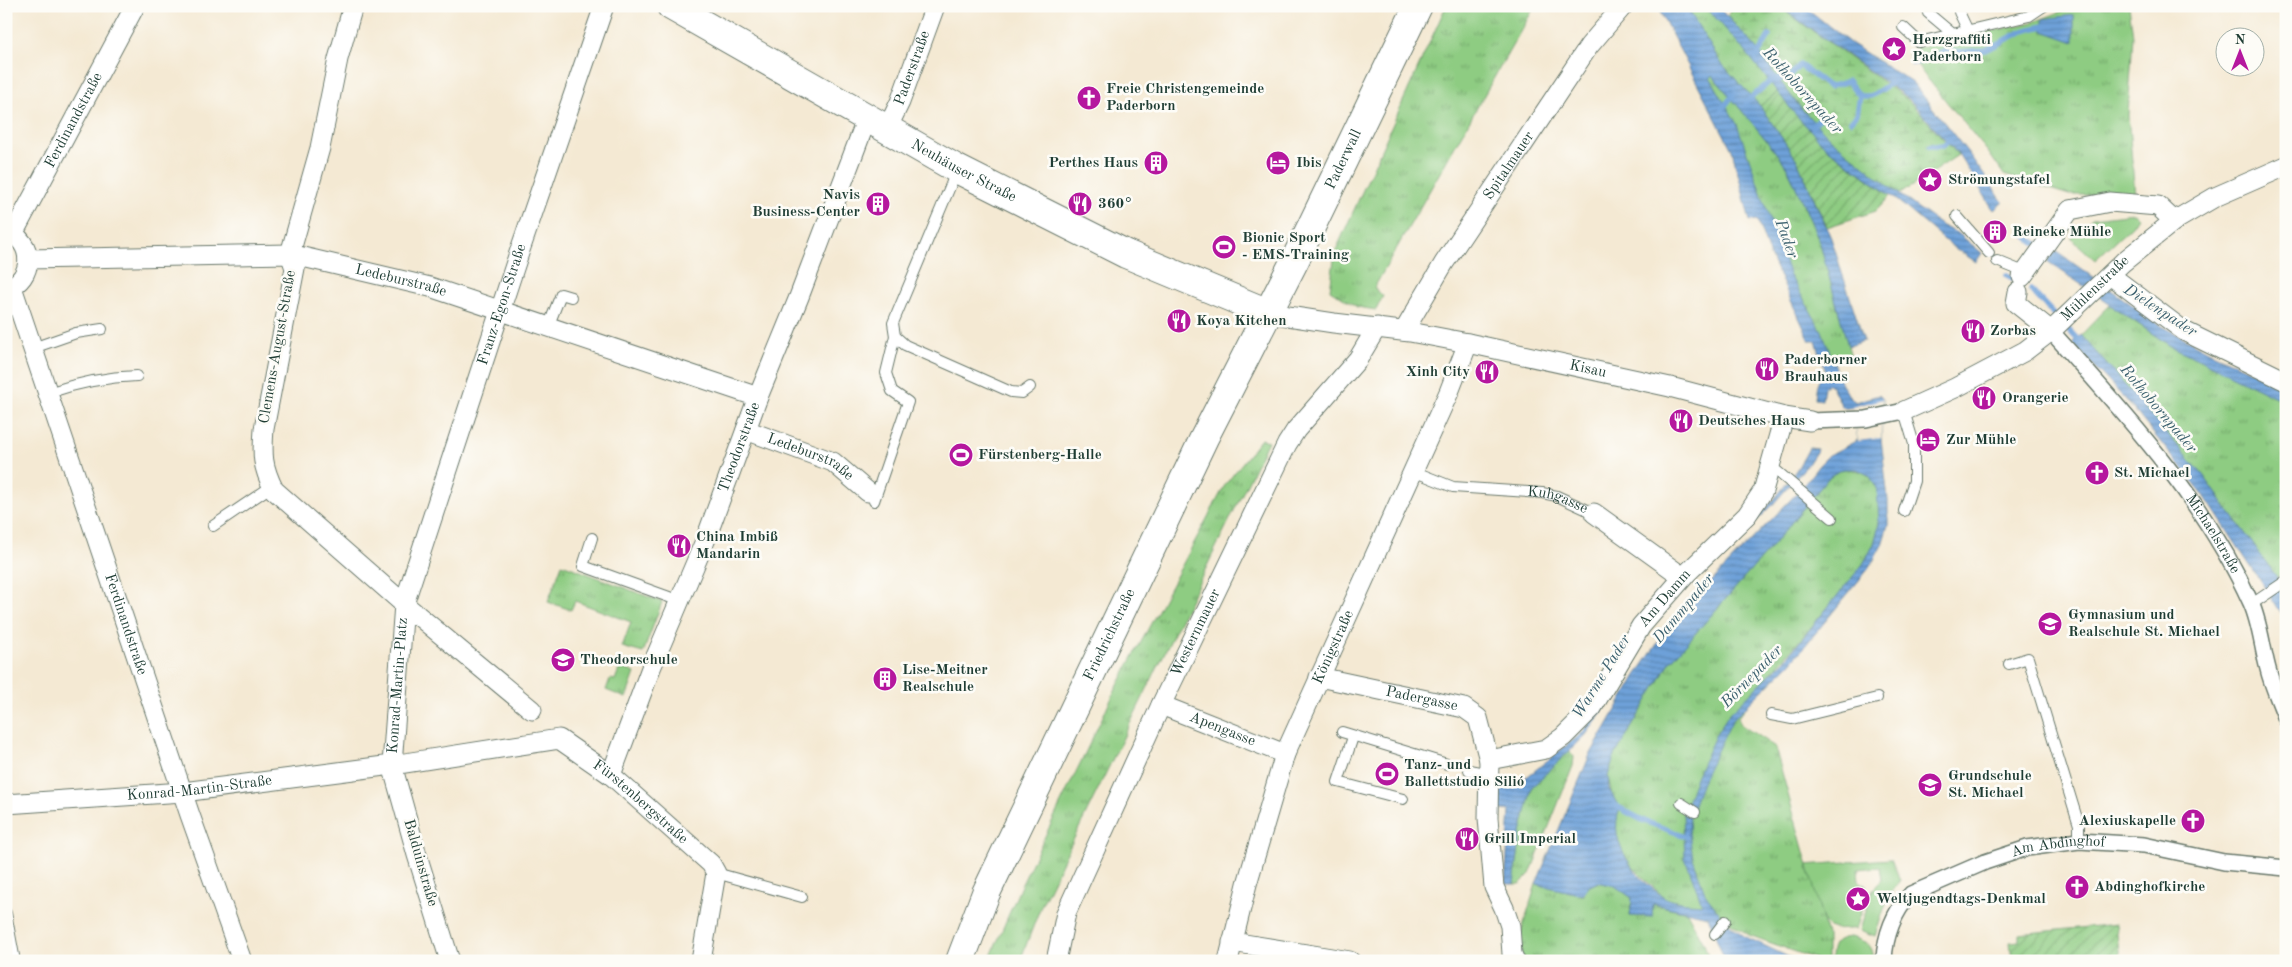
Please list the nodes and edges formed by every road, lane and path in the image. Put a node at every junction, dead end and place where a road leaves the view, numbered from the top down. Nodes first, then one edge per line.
1 (135, 6) edge
2 (353, 6) edge
3 (604, 6) edge
4 (671, 6) edge
5 (935, 6) edge
6 (1418, 6) edge
7 (1623, 6) edge
8 (2044, 6) edge
9 (1959, 12) dead end
10 (1928, 13) dead end
11 (1902, 28) dead end
12 (1968, 31) junction
13 (1953, 34) junction
14 (877, 123) junction
15 (2286, 166) edge
16 (957, 169) junction
17 (1956, 216) dead end
18 (2174, 221) junction
19 (10, 232) edge
20 (1989, 253) dead end
21 (290, 254) junction
22 (28, 259) junction
23 (1997, 261) dead end
24 (2022, 280) junction
25 (2101, 283) junction
26 (9, 288) edge
27 (571, 297) dead end
28 (502, 312) junction
29 (1268, 313) junction
30 (2057, 325) junction
31 (548, 327) junction
32 (1376, 327) junction
33 (102, 329) dead end
34 (1404, 331) junction
35 (895, 336) junction
36 (1468, 343) junction
37 (33, 348) junction
38 (137, 376) dead end
39 (2286, 381) edge
40 (1030, 387) dead end
41 (48, 393) junction
42 (758, 397) junction
43 (1904, 411) junction
44 (1784, 417) junction
45 (1815, 421) joint
46 (746, 430) junction
47 (1770, 466) junction
48 (1414, 471) junction
49 (272, 486) junction
50 (871, 497) joint
51 (1904, 510) dead end
52 (1594, 513) joint
53 (1832, 518) dead end
54 (213, 526) dead end
55 (592, 538) dead end
56 (1683, 578) junction
57 (2284, 582) edge
58 (680, 600) junction
59 (404, 604) junction
60 (2252, 604) junction
61 (2008, 664) dead end
62 (1319, 677) junction
63 (1877, 698) dead end
64 (1161, 704) junction
65 (532, 710) dead end
66 (1771, 715) dead end
67 (2286, 719) edge
68 (1342, 732) dead end
69 (1353, 737) junction
70 (559, 739) joint
71 (1285, 754) junction
72 (1447, 764) dead end
73 (392, 765) junction
74 (1490, 767) junction
75 (1469, 770) dead end
76 (611, 775) junction
77 (183, 792) junction
78 (1403, 799) dead end
79 (1681, 803) dead end
80 (6, 804) edge
81 (1695, 812) dead end
82 (2079, 840) junction
83 (2286, 868) edge
84 (716, 873) junction
85 (802, 897) dead end
86 (6, 913) edge
87 (1725, 921) dead end
88 (1715, 934) dead end
89 (1232, 942) junction
90 (1884, 960) edge
91 (15, 961) edge
92 (242, 961) edge
93 (450, 961) edge
94 (701, 961) edge
95 (960, 961) edge
96 (1056, 961) edge
97 (1228, 961) edge
98 (1350, 961) edge
99 (1515, 961) edge

1 - 19 street, Ferdinandstraße
2 - 21 street, Clemens-August-Straße
3 - 28 street, Franz-Egon-Straße
4 - 14 main road, Neuhäuser Straße
5 - 14 street, Paderstraße
6 - 29 main road, Paderwall
7 - 34 street, Spitalmauer
8 - 12 lane
9 - 12 lane
10 - 13 lane
11 - 13 lane
12 - 13 lane
14 - 16 main road, Neuhäuser Straße
14 - 42 street, Theodorstraße
15 - 18 street, Mühlenstraße
16 - 29 main road, Neuhäuser Straße
16 - 35 lane
17 - 20 lane
18 - 24 street
18 - 25 street, Mühlenstraße
19 - 22 street
21 - 22 street, Ledeburstraße
21 - 28 street, Ledeburstraße
21 - 49 street, Clemens-August-Straße
22 - 26 street
23 - 24 lane
24 - 30 street
25 - 30 street, Mühlenstraße
25 - 39 street
26 - 37 street, Ferdinandstraße
27 - 31 lane
28 - 31 street, Ledeburstraße
28 - 59 street, Franz-Egon-Straße
29 - 32 street, Kisau
29 - 95 main road, Friedrichstraße
30 - 43 street, Mühlenstraße
30 - 60 street, Michaelstraße
31 - 42 street, Ledeburstraße
32 - 34 street, Kisau
32 - 64 street, Westernmauer
33 - 37 lane
34 - 36 street, Kisau
35 - 40 lane
35 - 50 lane
36 - 44 street, Kisau
36 - 48 street, Königstraße
37 - 41 street, Ferdinandstraße
38 - 41 lane
41 - 77 street, Ferdinandstraße
42 - 46 street, Theodorstraße
43 - 45 street, Kisau
43 - 51 lane
44 - 45 street, Kisau
44 - 47 street, Am Damm
46 - 50 street, Ledeburstraße
46 - 58 street, Theodorstraße
47 - 53 lane
47 - 56 street, Am Damm
48 - 52 lane, Kuhgasse
48 - 62 street, Königstraße
49 - 54 lane
49 - 59 street, Clemens-August-Straße
52 - 56 street, Kuhgasse
55 - 58 lane
56 - 74 street, Am Damm
57 - 60 lane
58 - 76 street, Theodorstraße
59 - 65 street, Konrad-Martin-Platz
59 - 73 street, Konrad-Martin-Platz
60 - 67 street, Michaelstraße
61 - 82 lane
62 - 71 street, Königstraße
62 - 74 street, Padergasse
63 - 66 lane
64 - 71 street, Apengasse
64 - 96 street, Westernmauer
68 - 69 lane
69 - 72 lane
69 - 78 lane
70 - 73 street, Konrad-Martin-Platz
70 - 76 street, Fürstenbergstraße
71 - 89 street, Königstraße
73 - 77 street, Konrad-Martin-Straße
73 - 93 street, Balduinstraße
74 - 75 lane
74 - 99 street, Padergasse
76 - 84 street, Fürstenbergstraße
77 - 80 street, Konrad-Martin-Straße
77 - 92 street, Ferdinandstraße
79 - 81 lane
82 - 83 street, Am Abdinghof
82 - 90 street, Am Abdinghof
84 - 85 lane
84 - 94 street
86 - 91 lane
87 - 88 lane
89 - 97 street, Königstraße
89 - 98 street

